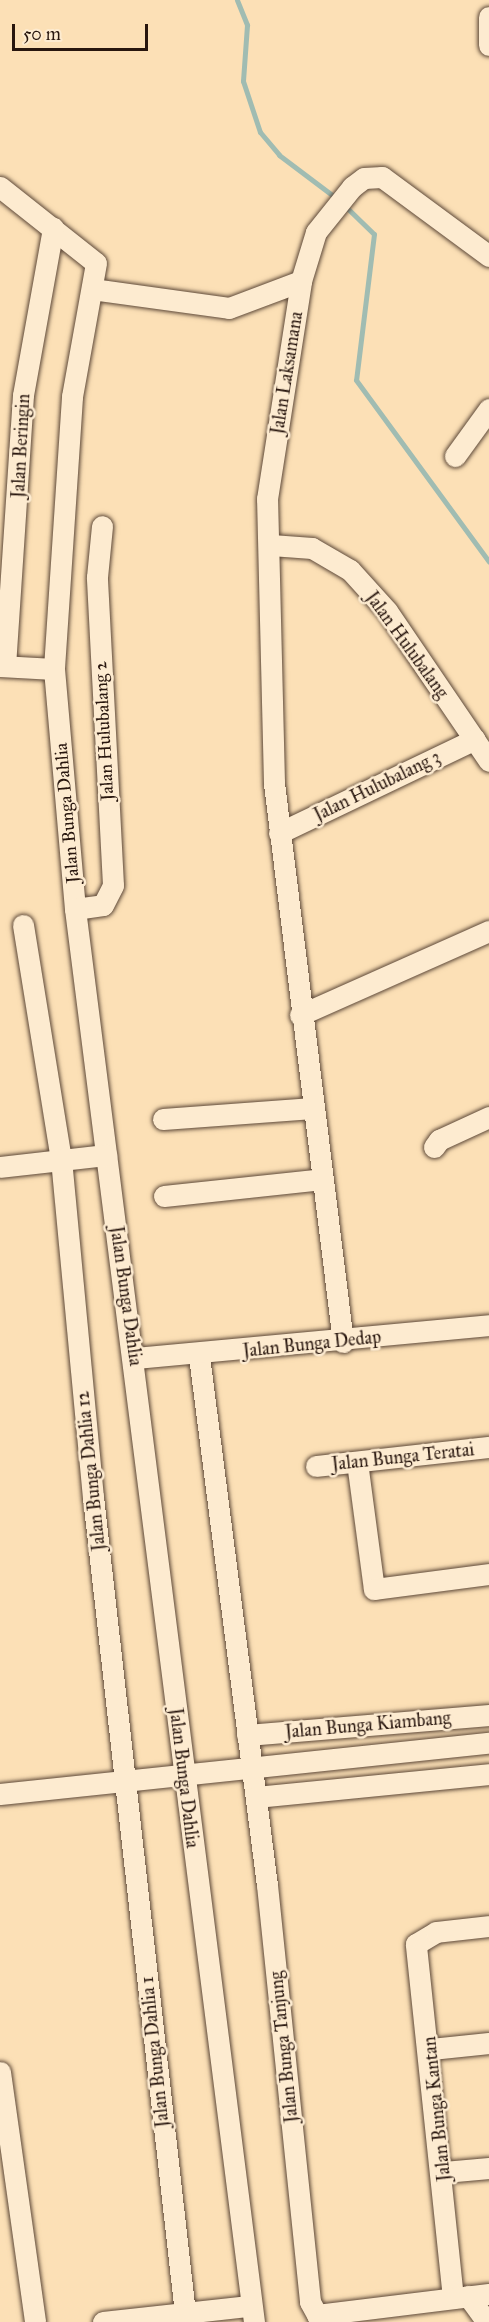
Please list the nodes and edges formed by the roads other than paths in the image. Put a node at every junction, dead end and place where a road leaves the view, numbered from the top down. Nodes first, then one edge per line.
1 (489, 17) edge
2 (489, 45) edge
3 (0, 187) edge
4 (53, 228) junction
5 (489, 256) edge
6 (301, 281) junction
7 (92, 289) junction
8 (489, 409) edge
9 (455, 456) dead end
10 (102, 526) dead end
11 (272, 545) junction
12 (3, 666) edge
13 (54, 669) junction
14 (474, 739) junction
15 (489, 761) edge
16 (279, 833) junction
17 (75, 909) junction
18 (24, 925) dead end
19 (489, 931) edge
20 (300, 1015) junction
21 (313, 1108) junction
22 (489, 1117) edge
23 (164, 1119) dead end
24 (434, 1147) dead end
25 (106, 1155) junction
26 (61, 1159) junction
27 (0, 1167) edge
28 (322, 1179) junction
29 (164, 1196) dead end
30 (489, 1325) edge
31 (343, 1342) junction
32 (199, 1356) junction
33 (135, 1358) junction
34 (489, 1447) edge
35 (357, 1462) junction
36 (316, 1466) dead end
37 (489, 1574) edge
38 (489, 1715) edge
39 (247, 1735) junction
40 (489, 1743) edge
41 (252, 1769) junction
42 (489, 1774) edge
43 (184, 1777) junction
44 (126, 1782) junction
45 (0, 1794) edge
46 (256, 1797) junction
47 (489, 1926) edge
48 (489, 2043) edge
49 (431, 2049) junction
50 (0, 2072) edge
51 (489, 2168) edge
52 (444, 2172) junction
53 (6, 2174) edge
54 (470, 2296) edge
55 (251, 2314) edge
56 (185, 2318) edge
57 (319, 2319) edge
58 (35, 2322) edge
59 (103, 2322) edge
60 (487, 2322) edge

1 - 2 street
3 - 4 street
4 - 7 street, Jalan Bunga Dahlia
4 - 12 street, Jalan Beringin
5 - 6 street, Jalan Laksamana
6 - 7 street
6 - 11 street, Jalan Laksamana
7 - 13 street, Jalan Bunga Dahlia
8 - 9 street
10 - 17 street, Jalan Hulubalang 2
11 - 14 street, Jalan Hulubalang
11 - 16 street, Jalan Laksamana
12 - 13 street
13 - 17 street, Jalan Bunga Dahlia
14 - 15 street, Jalan Hulubalang
14 - 16 street, Jalan Hulubalang 3
16 - 20 street, Jalan Laksamana
17 - 25 street, Jalan Bunga Dahlia
18 - 26 street, Jalan Bunga Dahlia 12
19 - 20 street
20 - 21 street, Jalan Laksamana
21 - 23 street
21 - 28 street, Jalan Laksamana
22 - 24 street
25 - 26 street
25 - 33 street, Jalan Bunga Dahlia
26 - 27 street
26 - 44 street, Jalan Bunga Dahlia 12
28 - 29 street
28 - 31 street, Jalan Laksamana
30 - 31 street, Jalan Bunga Dedap
31 - 32 street, Jalan Bunga Dedap
32 - 33 street, Jalan Bunga Dedap
32 - 39 street, Jalan Bunga Tanjung
33 - 43 street, Jalan Bunga Dahlia
34 - 35 street, Jalan Bunga Teratai
35 - 36 street, Jalan Bunga Teratai
35 - 37 street
38 - 39 street, Jalan Bunga Kiambang
39 - 41 street, Jalan Bunga Tanjung
40 - 41 street
41 - 43 street
41 - 46 street, Jalan Bunga Tanjung
42 - 46 street
43 - 44 street
43 - 55 street, Jalan Bunga Dahlia
44 - 45 street
44 - 56 street, Jalan Bunga Dahlia 1
46 - 57 street, Jalan Bunga Tanjung
47 - 49 street, Jalan Bunga Kantan
48 - 49 street
49 - 52 street, Jalan Bunga Kantan
50 - 53 street
51 - 52 street
52 - 54 street, Jalan Bunga Kantan
53 - 58 street
54 - 57 street
54 - 60 street
55 - 56 street
56 - 59 street

